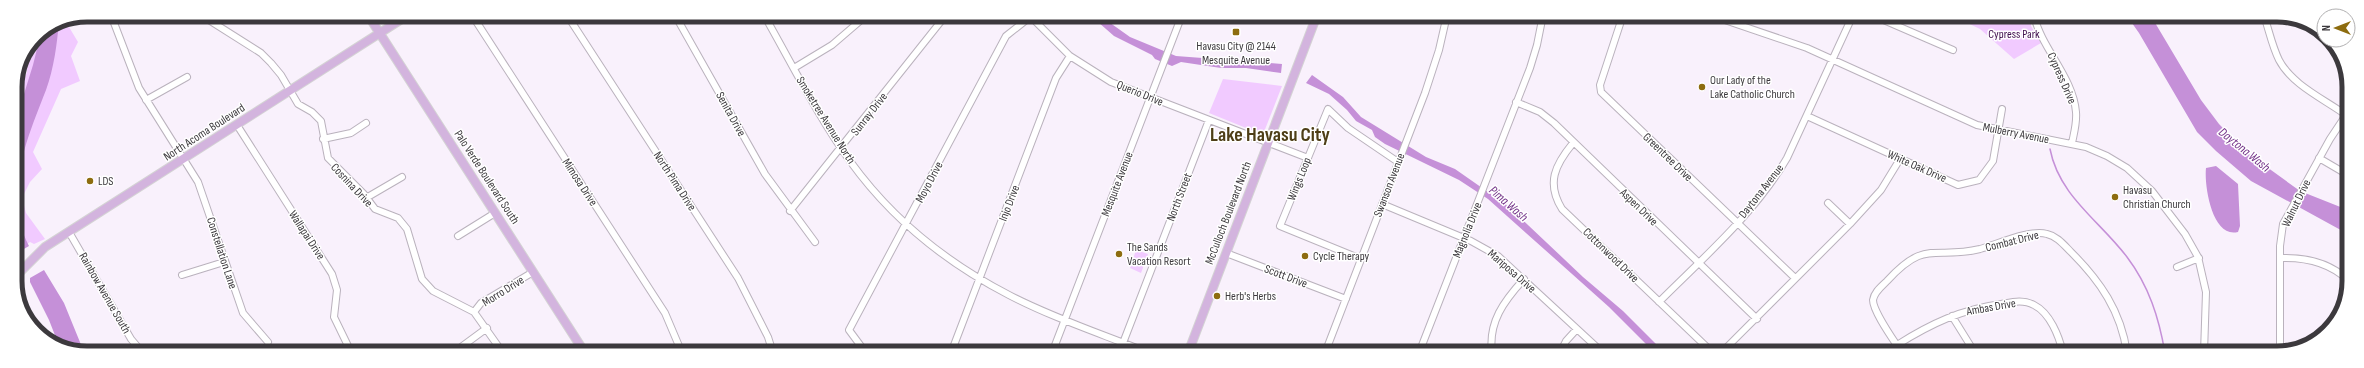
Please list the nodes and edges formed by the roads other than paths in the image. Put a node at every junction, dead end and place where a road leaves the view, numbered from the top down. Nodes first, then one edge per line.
1 (114, 22) edge
2 (212, 22) edge
3 (373, 22) edge
4 (396, 22) edge
5 (477, 22) edge
6 (572, 22) edge
7 (679, 22) edge
8 (768, 22) edge
9 (859, 22) edge
10 (940, 22) edge
11 (1022, 22) edge
12 (1035, 22) edge
13 (1179, 22) edge
14 (1313, 22) edge
15 (1445, 22) edge
16 (1542, 22) edge
17 (1621, 22) edge
18 (1732, 22) edge
19 (1850, 22) edge
20 (1886, 22) edge
21 (2036, 22) edge
22 (2266, 22) edge
23 (380, 32) junction
24 (1953, 50) dead end
25 (1070, 56) junction
26 (1832, 60) junction
27 (794, 68) junction
28 (188, 77) dead end
29 (289, 91) junction
30 (1150, 98) junction
31 (146, 100) junction
32 (1516, 102) junction
33 (2002, 109) dead end
34 (2342, 111) edge
35 (1806, 116) junction
36 (1208, 120) junction
37 (2342, 122) edge
38 (366, 123) dead end
39 (236, 125) junction
40 (1998, 131) junction
41 (324, 139) junction
42 (1268, 143) junction
43 (1573, 143) junction
44 (2072, 143) junction
45 (841, 148) junction
46 (1308, 158) junction
47 (2319, 158) junction
48 (183, 159) junction
49 (1900, 159) junction
50 (1398, 162) junction
51 (2342, 171) edge
52 (402, 177) dead end
53 (366, 198) junction
54 (1828, 203) dead end
55 (1382, 204) junction
56 (790, 211) junction
57 (496, 213) junction
58 (1736, 223) junction
59 (906, 224) junction
60 (1850, 224) junction
61 (69, 232) junction
62 (458, 236) dead end
63 (1463, 238) junction
64 (815, 242) dead end
65 (1226, 253) junction
66 (2199, 258) junction
67 (2280, 258) junction
68 (1360, 259) junction
69 (224, 262) junction
70 (1697, 263) junction
71 (2177, 267) dead end
72 (22, 270) edge
73 (534, 272) junction
74 (182, 276) dead end
75 (2342, 276) edge
76 (1795, 278) junction
77 (980, 279) junction
78 (1524, 279) junction
79 (1346, 299) junction
80 (1659, 302) junction
81 (474, 312) junction
82 (1952, 316) junction
83 (1757, 319) junction
84 (1065, 320) junction
85 (487, 328) junction
86 (1576, 330) junction
87 (268, 342) dead end
88 (1123, 342) junction
89 (1897, 345) joint
90 (137, 346) edge
91 (348, 346) edge
92 (462, 346) edge
93 (499, 346) edge
94 (581, 346) edge
95 (679, 346) edge
96 (771, 346) edge
97 (861, 346) edge
98 (954, 346) edge
99 (1055, 346) edge
100 (1132, 346) edge
101 (1191, 346) edge
102 (1327, 346) edge
103 (1422, 346) edge
104 (1492, 346) edge
105 (1564, 346) edge
106 (1595, 346) edge
107 (1706, 346) edge
108 (1728, 346) edge
109 (1971, 346) edge
110 (2061, 346) edge
111 (2125, 346) edge
112 (2204, 346) edge
113 (2280, 346) edge

1 - 31 street, Constellation Lane
2 - 29 street, Cosnina Drive
3 - 23 main road, Palo Verde Boulevard South
4 - 23 main road, North Acoma Boulevard
5 - 95 street, Mimosa Drive
6 - 96 street, North Pima Drive
7 - 56 street, Senita Drive
8 - 27 street, Smoketree Avenue North
9 - 27 street
10 - 45 street, Sunray Drive
11 - 59 street, Moyo Drive
12 - 25 street, Querio Drive
13 - 30 street, Mesquite Avenue
14 - 42 main road, McCulloch Boulevard North
15 - 50 street, Swanson Avenue
16 - 32 street, Magnolia Drive
17 - 58 street, Greentree Drive
18 - 26 street, Mulberry Avenue
19 - 26 street, Daytona Avenue
20 - 24 street
21 - 44 street, Cypress Drive
22 - 34 street
23 - 29 main road, North Acoma Boulevard
23 - 57 main road, Palo Verde Boulevard South
25 - 30 street, Querio Drive
25 - 77 street, Injo Drive
26 - 35 street, Daytona Avenue
26 - 40 street, Mulberry Avenue
27 - 45 street, Smoketree Avenue North
28 - 31 street
29 - 39 main road, North Acoma Boulevard
29 - 41 street, Cosnina Drive
30 - 36 street, Querio Drive
30 - 84 street, Mesquite Avenue
31 - 48 street, Constellation Lane
32 - 43 street, Aspen Drive
32 - 63 street, Magnolia Drive
33 - 40 street, White Oak Drive
35 - 49 street, White Oak Drive
35 - 58 street, Daytona Avenue
36 - 42 street, Querio Drive
36 - 88 street, North Street
37 - 47 street, Walnut Drive
38 - 41 street
39 - 48 main road, North Acoma Boulevard
39 - 91 street, Wallapai Drive
40 - 44 street, Mulberry Avenue
40 - 49 street, White Oak Drive
41 - 53 street, Cosnina Drive
42 - 46 street, Querio Drive
42 - 65 main road, McCulloch Boulevard North
43 - 70 street, Aspen Drive
43 - 80 street, Cottonwood Drive
44 - 66 street, Mulberry Avenue
45 - 56 street, Sunray Drive
45 - 59 street, Smoketree Avenue North
46 - 50 street, Wings Loop
46 - 68 street, Wings Loop
47 - 51 street
47 - 67 street, Walnut Drive
48 - 61 main road, North Acoma Boulevard
48 - 69 street, Constellation Lane
49 - 60 street
50 - 55 street, Swanson Avenue
52 - 53 street
53 - 81 street, Cosnina Drive
54 - 60 street
55 - 63 street, Mariposa Drive
55 - 68 street, Swanson Avenue
56 - 64 street, Senita Drive
57 - 62 street
57 - 73 main road, Palo Verde Boulevard South
58 - 70 street, Daytona Avenue
58 - 76 street, Greentree Drive
59 - 77 street, Smoketree Avenue North
59 - 97 street, Moyo Drive
60 - 76 street
61 - 72 main road, North Acoma Boulevard
61 - 90 street, Rainbow Avenue South
63 - 78 street, Mariposa Drive
63 - 103 street, Magnolia Drive
65 - 79 street, Scott Drive
65 - 101 main road, McCulloch Boulevard North
66 - 71 street
66 - 112 street, Mulberry Avenue
67 - 75 street
67 - 113 street, Walnut Drive
68 - 79 street, Swanson Avenue
69 - 74 street
69 - 87 street, Constellation Lane
70 - 80 street, Daytona Avenue
70 - 83 street, Aspen Drive
73 - 81 street, Morro Drive
73 - 94 main road, Palo Verde Boulevard South
76 - 83 street
77 - 84 street, Smoketree Avenue North
77 - 98 street, Injo Drive
78 - 86 street, Mariposa Drive
78 - 104 street
79 - 102 street, Swanson Avenue
80 - 107 street, Cottonwood Drive
81 - 85 street, Cosnina Drive
82 - 89 street, Ambas Drive
82 - 109 street
82 - 110 street, Ambas Drive
83 - 108 street
84 - 88 street, Smoketree Avenue North
84 - 99 street, Mesquite Avenue
85 - 92 street
85 - 93 street, Cosnina Drive
86 - 105 street
86 - 106 street, Mariposa Drive
88 - 100 street, Smoketree Avenue North
89 - 111 street, Combat Drive

